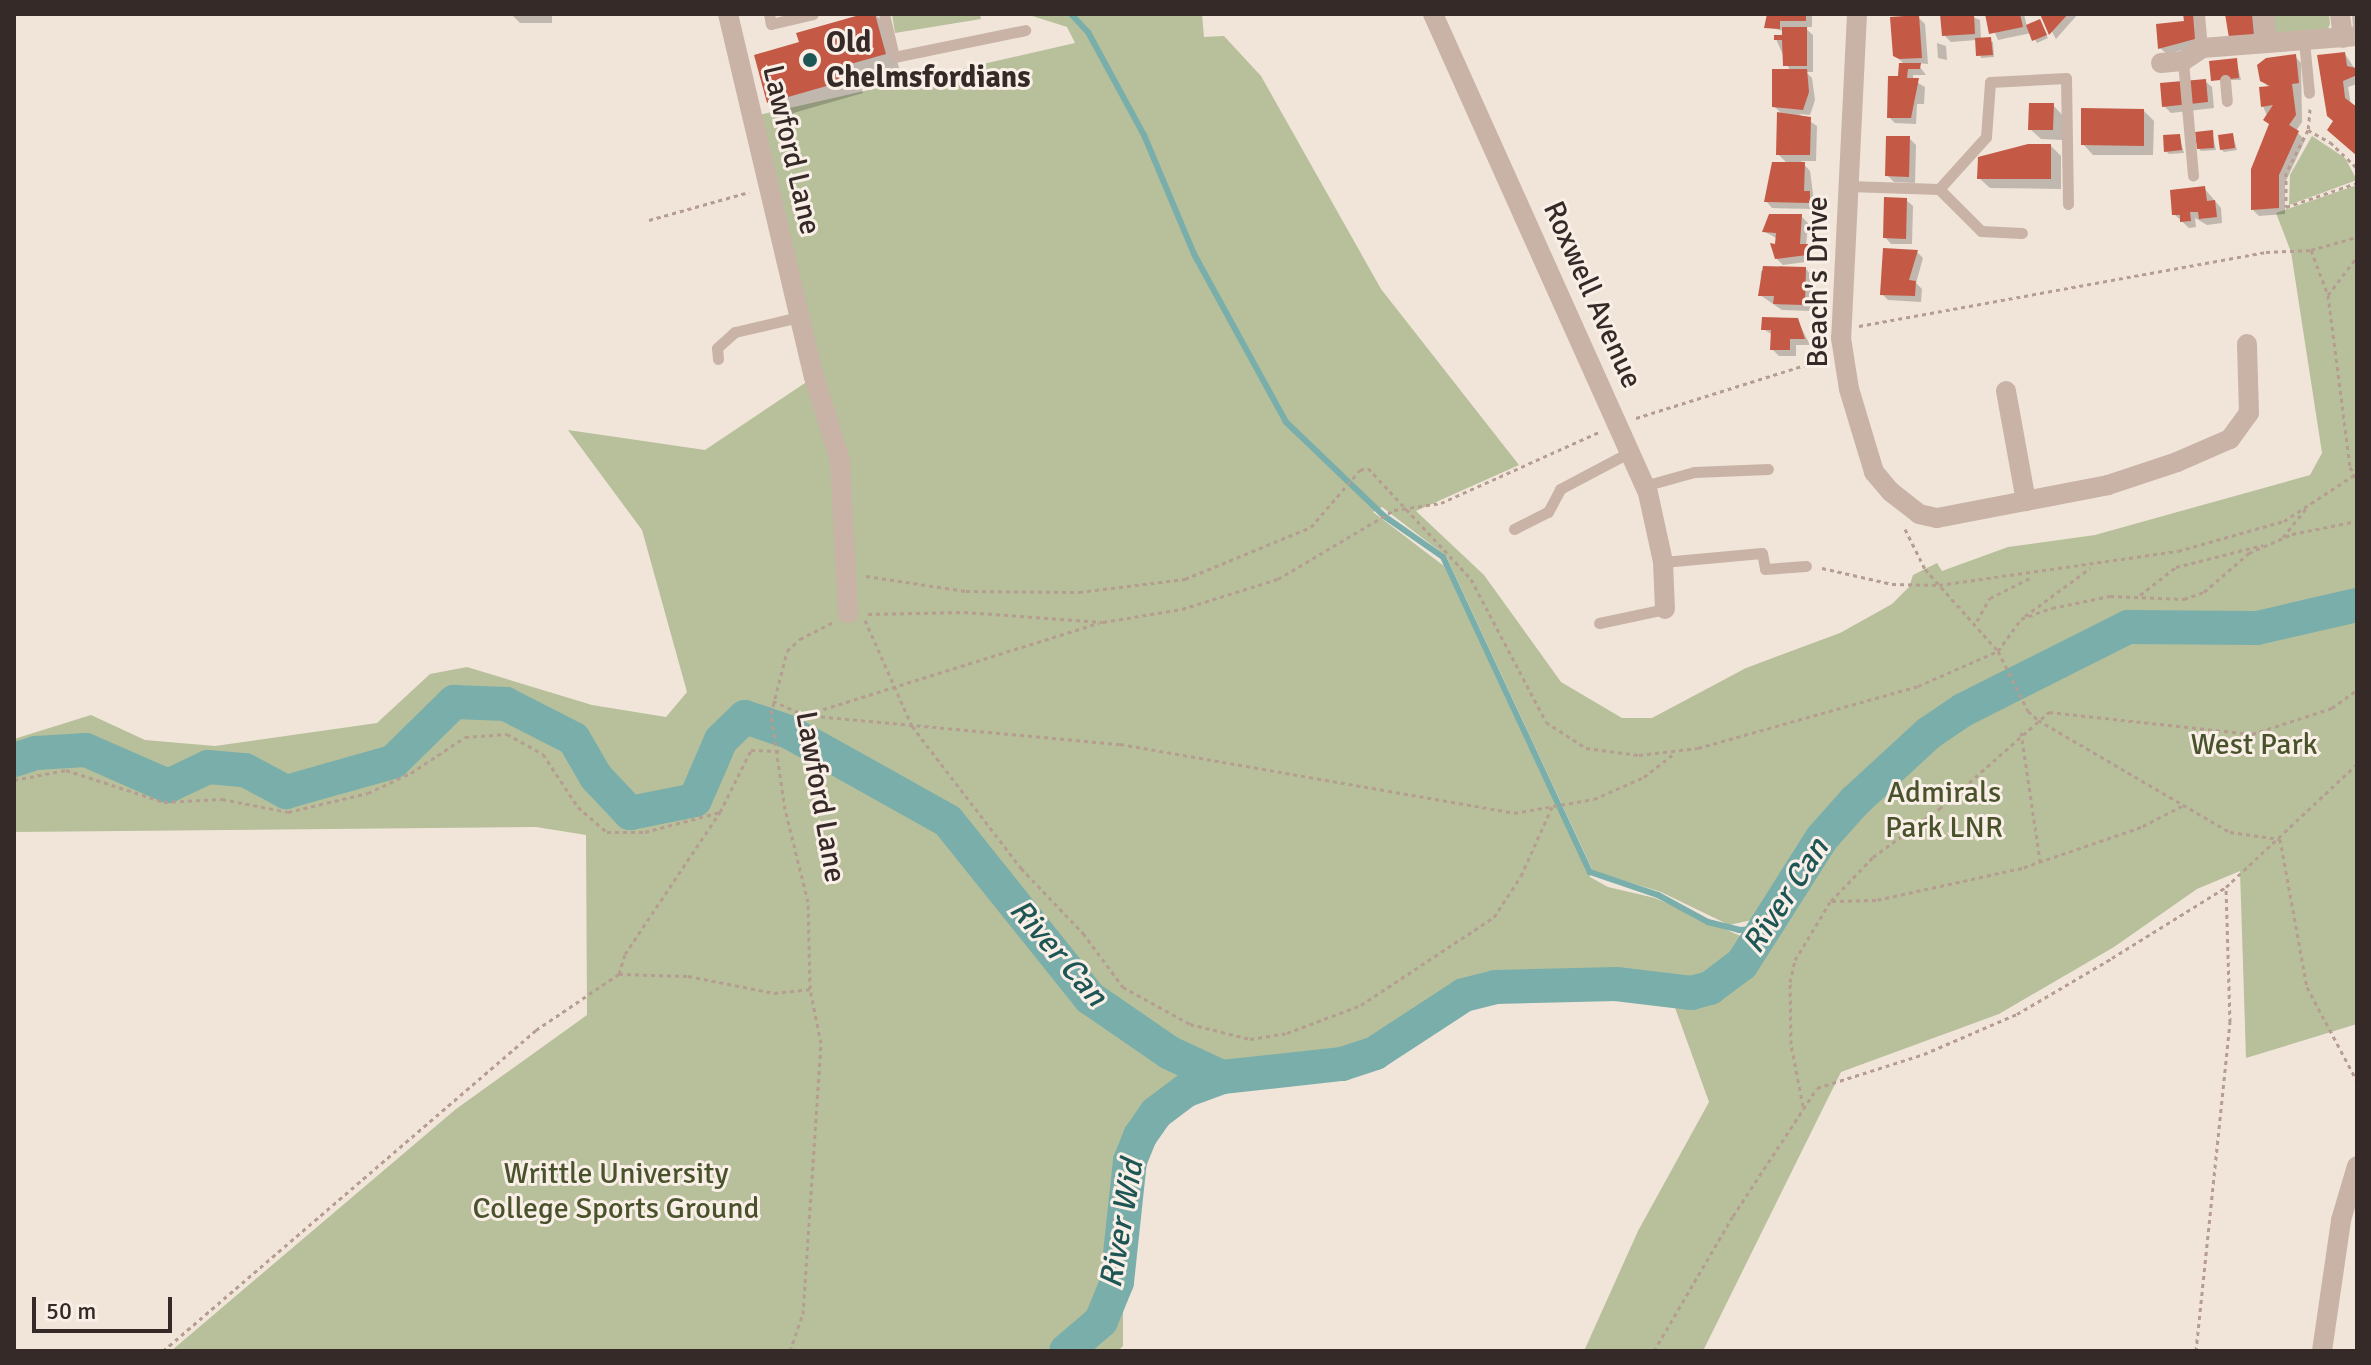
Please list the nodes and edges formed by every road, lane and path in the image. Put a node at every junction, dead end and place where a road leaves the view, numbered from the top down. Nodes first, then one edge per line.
1 (728, 14) edge
2 (769, 14) edge
3 (813, 14) edge
4 (884, 14) edge
5 (1433, 14) edge
6 (1857, 14) edge
7 (2199, 14) edge
8 (2264, 14) edge
9 (2340, 14) edge
10 (1025, 30) dead end
11 (2350, 37) edge
12 (2304, 41) junction
13 (2267, 43) junction
14 (2215, 52) junction
15 (2183, 61) junction
16 (2161, 63) dead end
17 (2225, 80) dead end
18 (2309, 93) joint
19 (2227, 101) dead end
20 (2308, 130) junction
21 (2357, 168) edge
22 (2193, 176) dead end
23 (2357, 183) edge
24 (768, 186) junction
25 (1848, 186) junction
26 (1939, 189) junction
27 (2068, 204) dead end
28 (649, 220) dead end
29 (2022, 233) dead end
30 (2357, 237) edge
31 (2311, 250) junction
32 (2357, 257) edge
33 (2328, 295) junction
34 (799, 317) junction
35 (1841, 338) junction
36 (2247, 344) dead end
37 (718, 359) dead end
38 (2006, 391) dead end
39 (1630, 452) junction
40 (1768, 469) dead end
41 (2356, 476) edge
42 (1644, 486) junction
43 (2026, 501) junction
44 (2309, 506) junction
45 (1404, 507) junction
46 (2357, 521) edge
47 (1900, 524) dead end
48 (1514, 529) dead end
49 (2280, 539) junction
50 (2271, 543) junction
51 (1663, 562) junction
52 (1806, 566) joint
53 (2093, 566) junction
54 (849, 573) junction
55 (2036, 575) junction
56 (1939, 585) junction
57 (2139, 595) junction
58 (1665, 609) joint
59 (848, 613) joint
60 (2021, 619) junction
61 (1977, 621) junction
62 (1103, 622) junction
63 (1599, 623) dead end
64 (1998, 651) junction
65 (894, 689) junction
66 (2357, 690) edge
67 (773, 701) junction
68 (805, 715) junction
69 (2038, 720) junction
70 (912, 726) junction
71 (2021, 732) junction
72 (779, 751) junction
73 (1675, 752) junction
74 (2357, 764) edge
75 (14, 780) edge
76 (2182, 806) junction
77 (1552, 807) junction
78 (720, 812) junction
79 (2280, 839) junction
80 (2040, 861) junction
81 (2226, 887) junction
82 (1831, 901) junction
83 (619, 974) junction
84 (810, 989) junction
85 (2357, 1081) edge
86 (1803, 1106) junction
87 (2357, 1166) edge
88 (163, 1351) edge
89 (790, 1351) edge
90 (1654, 1351) edge
91 (2196, 1351) edge
92 (2322, 1351) edge

1 - 24 street, Lawford Lane
2 - 3 lane
4 - 10 lane
5 - 39 street, Roxwell Avenue
6 - 25 street, Beach's Drive
7 - 14 lane
8 - 13 street
9 - 11 street
11 - 12 street
12 - 13 street
12 - 18 lane
13 - 14 street
14 - 15 street
15 - 16 street
15 - 22 lane
17 - 19 lane
18 - 20 path
20 - 21 path
20 - 23 path
24 - 28 path
24 - 34 street, Lawford Lane
25 - 26 lane
25 - 35 street, Beach's Drive
26 - 27 lane
26 - 29 lane
30 - 31 path
31 - 33 path
31 - 35 path
32 - 33 path
33 - 41 path
34 - 37 lane
34 - 54 street, Lawford Lane
35 - 43 street, Beach's Drive
36 - 43 street, Beach's Drive
38 - 43 street
39 - 42 street, Roxwell Avenue
39 - 48 lane
40 - 42 lane
41 - 44 path
42 - 51 street, Roxwell Avenue
44 - 49 path
44 - 53 path
45 - 54 path
45 - 62 path
45 - 73 path
46 - 49 path
47 - 56 path
49 - 50 path
50 - 57 path
50 - 57 path
51 - 52 lane
51 - 58 street, Roxwell Avenue
52 - 56 path
53 - 55 path
53 - 60 path
54 - 59 street, Lawford Lane
55 - 56 path
55 - 61 path
56 - 61 path
57 - 60 path
58 - 63 lane
59 - 67 path, Lawford Lane
60 - 64 path
61 - 64 path
62 - 65 path
62 - 65 path
64 - 69 path
64 - 73 path
65 - 68 path
65 - 70 path
66 - 69 path
67 - 68 path
67 - 72 path, Lawford Lane
68 - 70 path
69 - 71 path
69 - 76 path
70 - 77 path
70 - 77 path
71 - 80 path
71 - 82 path
72 - 78 path
72 - 84 path, Lawford Lane
73 - 77 path
74 - 79 path
75 - 78 path
76 - 79 path
76 - 80 path
78 - 83 path
79 - 81 path
79 - 85 path
80 - 82 path
81 - 86 path
81 - 91 path
82 - 86 path
83 - 84 path
83 - 88 path
84 - 89 path, Lawford Lane
86 - 90 path
87 - 92 street

